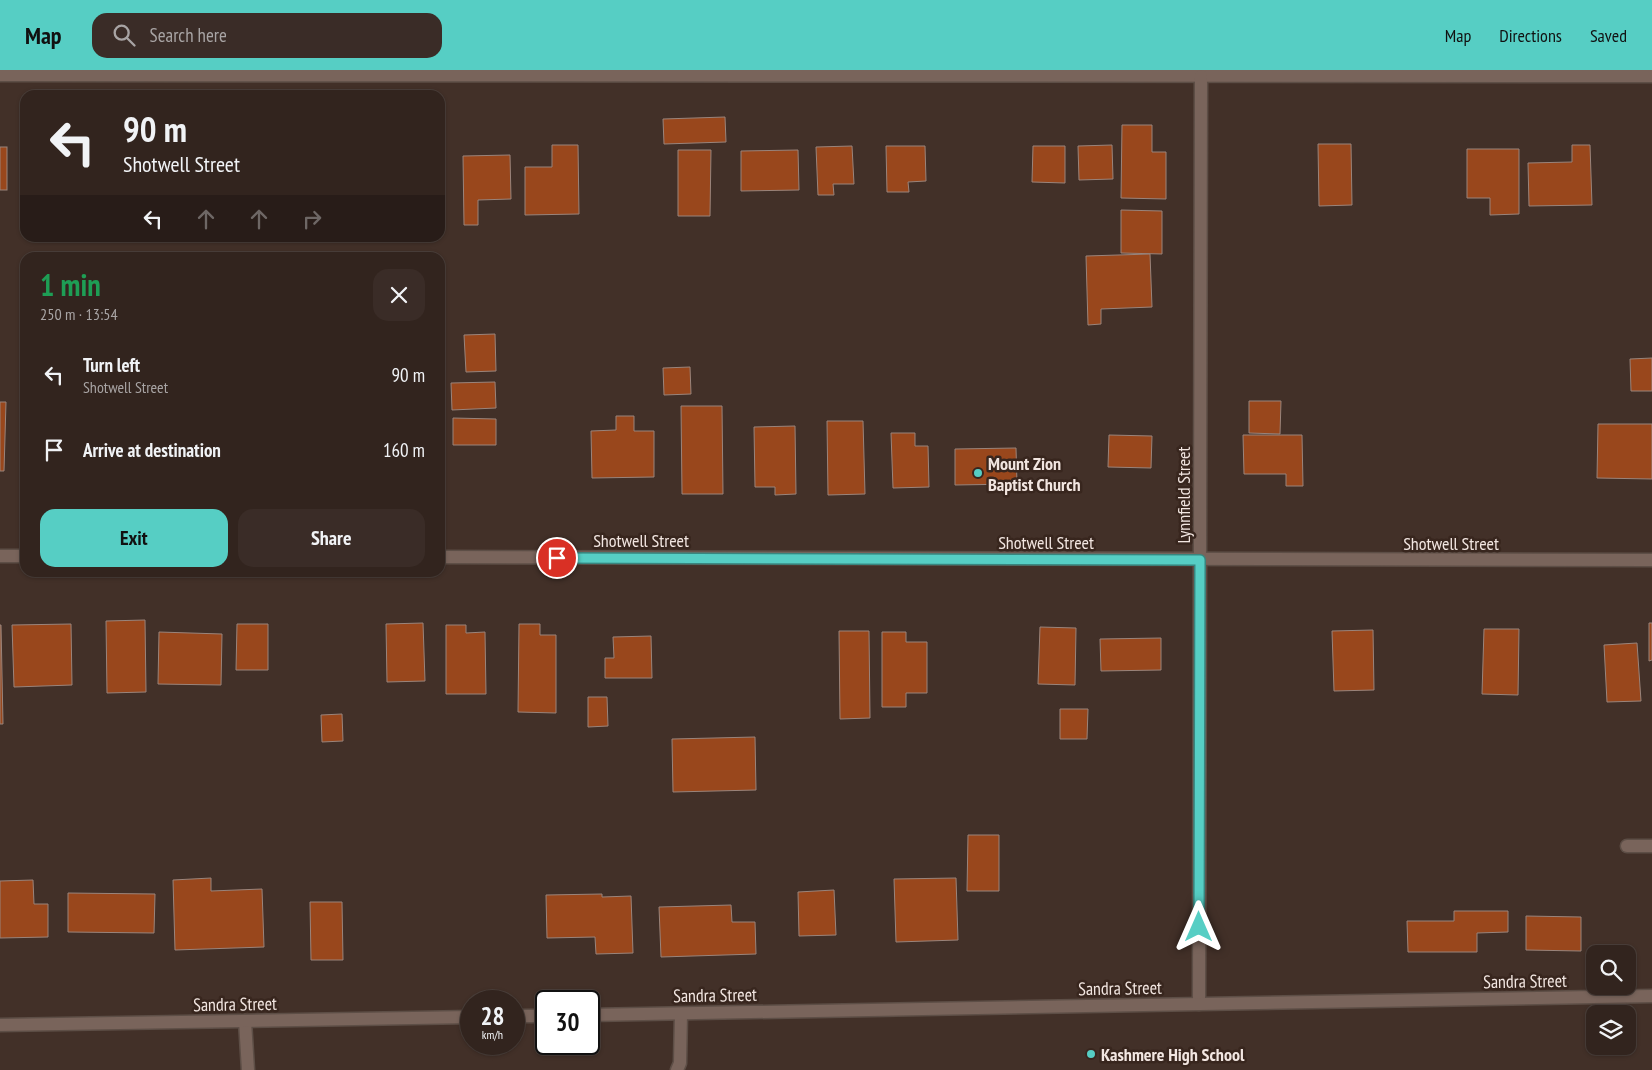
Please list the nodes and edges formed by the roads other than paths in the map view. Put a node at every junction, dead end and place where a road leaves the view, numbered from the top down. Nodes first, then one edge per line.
1 (0, 76) edge
2 (1201, 76) junction
3 (1652, 76) edge
4 (0, 556) edge
5 (20, 556) edge
6 (445, 557) edge
7 (1200, 560) junction
8 (1652, 560) edge
9 (1627, 846) dead end
10 (1652, 846) edge
11 (1652, 996) edge
12 (1199, 1004) junction
13 (681, 1014) junction
14 (600, 1015) edge
15 (460, 1017) edge
16 (245, 1021) junction
17 (0, 1025) edge
18 (248, 1070) edge
19 (677, 1070) edge

1 - 2 street
2 - 3 street
2 - 7 street, Lynnfield Street
4 - 5 street
6 - 7 street, Shotwell Street
7 - 8 street, Shotwell Street
7 - 12 street, Lynnfield Street
9 - 10 street
11 - 12 street, Sandra Street
12 - 13 street, Sandra Street
13 - 14 street, Sandra Street
13 - 19 street
15 - 16 street, Sandra Street
16 - 17 street, Sandra Street
16 - 18 street

